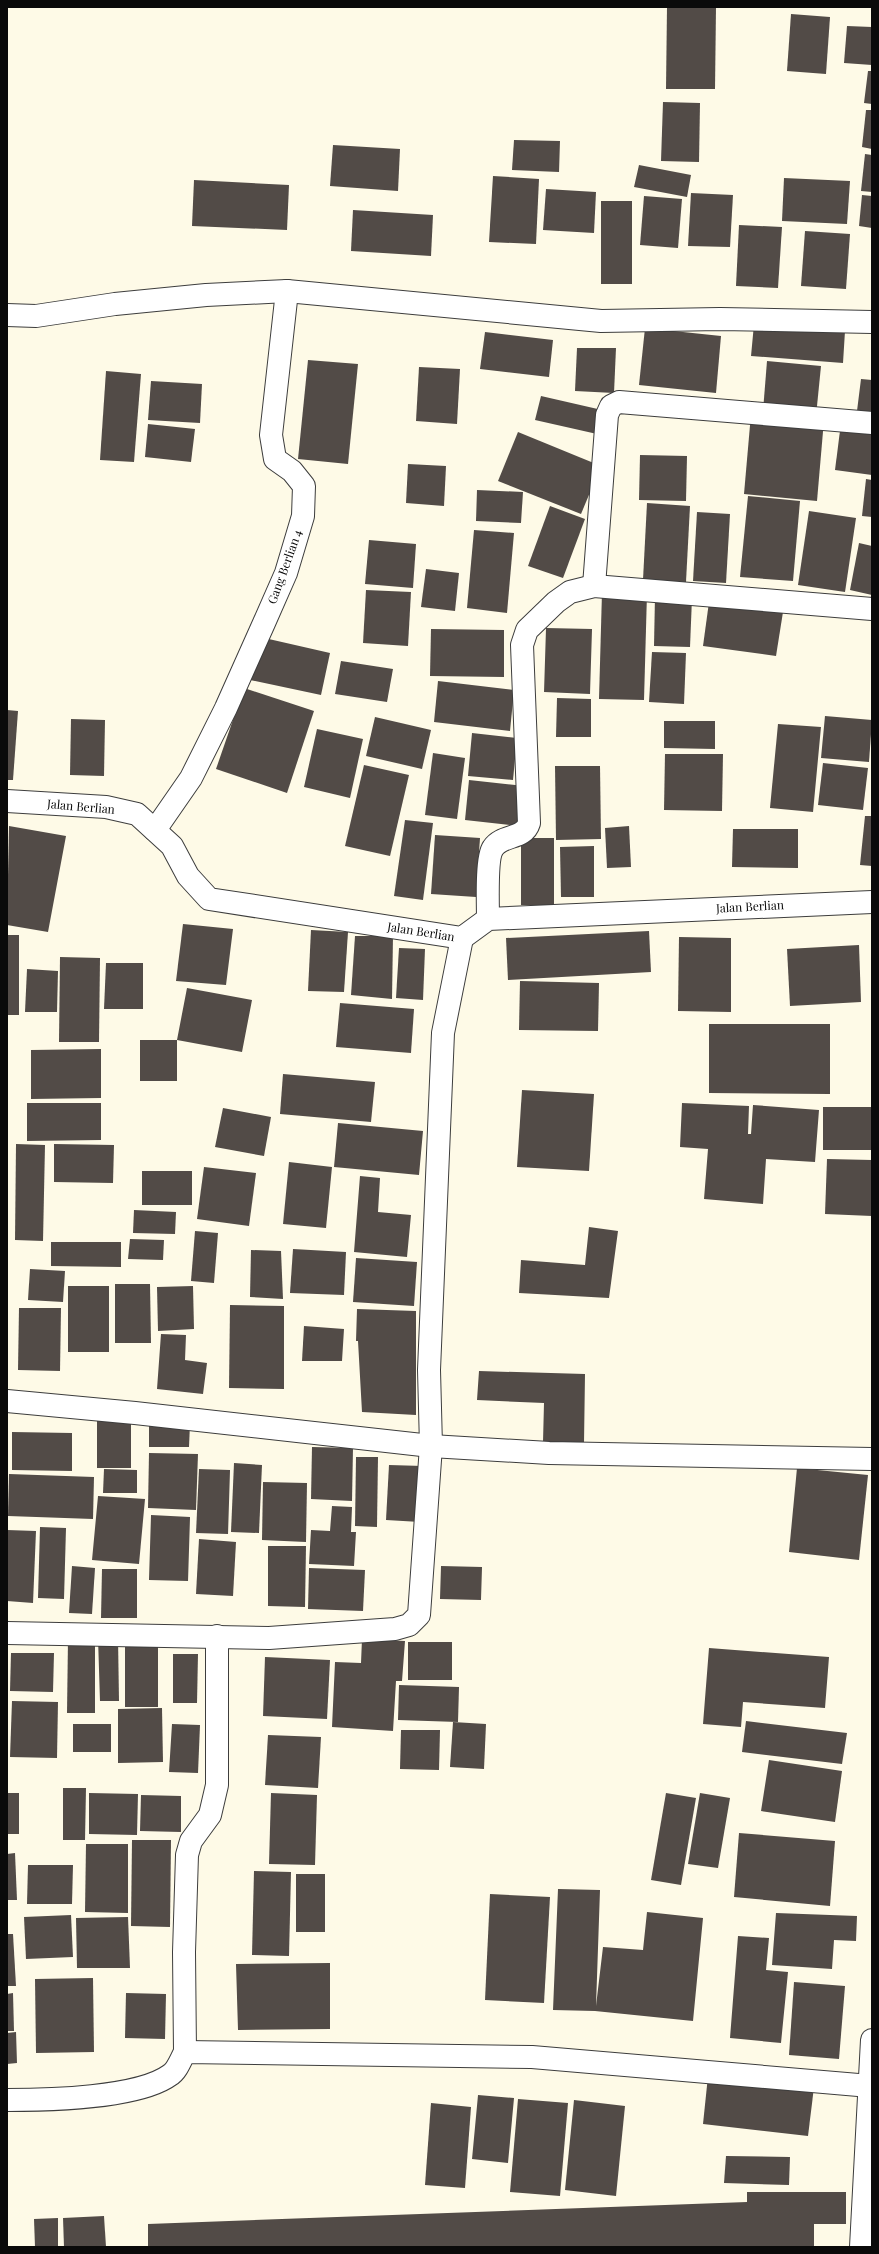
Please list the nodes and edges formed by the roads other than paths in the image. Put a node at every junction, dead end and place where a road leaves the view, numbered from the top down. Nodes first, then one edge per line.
1 (287, 290) junction
2 (7, 315) edge
3 (872, 322) edge
4 (872, 423) edge
5 (594, 586) junction
6 (872, 609) edge
7 (7, 801) edge
8 (155, 830) junction
9 (872, 902) edge
10 (488, 919) junction
11 (462, 938) junction
12 (7, 1401) edge
13 (431, 1446) junction
14 (872, 1459) edge
15 (7, 1633) edge
16 (217, 1636) junction
17 (872, 2040) edge
18 (185, 2052) junction
19 (871, 2077) edge
20 (7, 2100) edge
21 (861, 2247) edge

1 - 2 street
1 - 3 street
1 - 8 street, Gang Berlian 4
4 - 5 street
5 - 6 street
5 - 10 street
7 - 8 street, Jalan Berlian
8 - 11 street, Jalan Berlian
9 - 10 street, Jalan Berlian
10 - 11 street, Jalan Berlian
11 - 13 street
12 - 13 street
13 - 14 street
13 - 16 street
15 - 16 street
16 - 18 street
17 - 19 street
18 - 19 street
18 - 20 street
19 - 21 street

